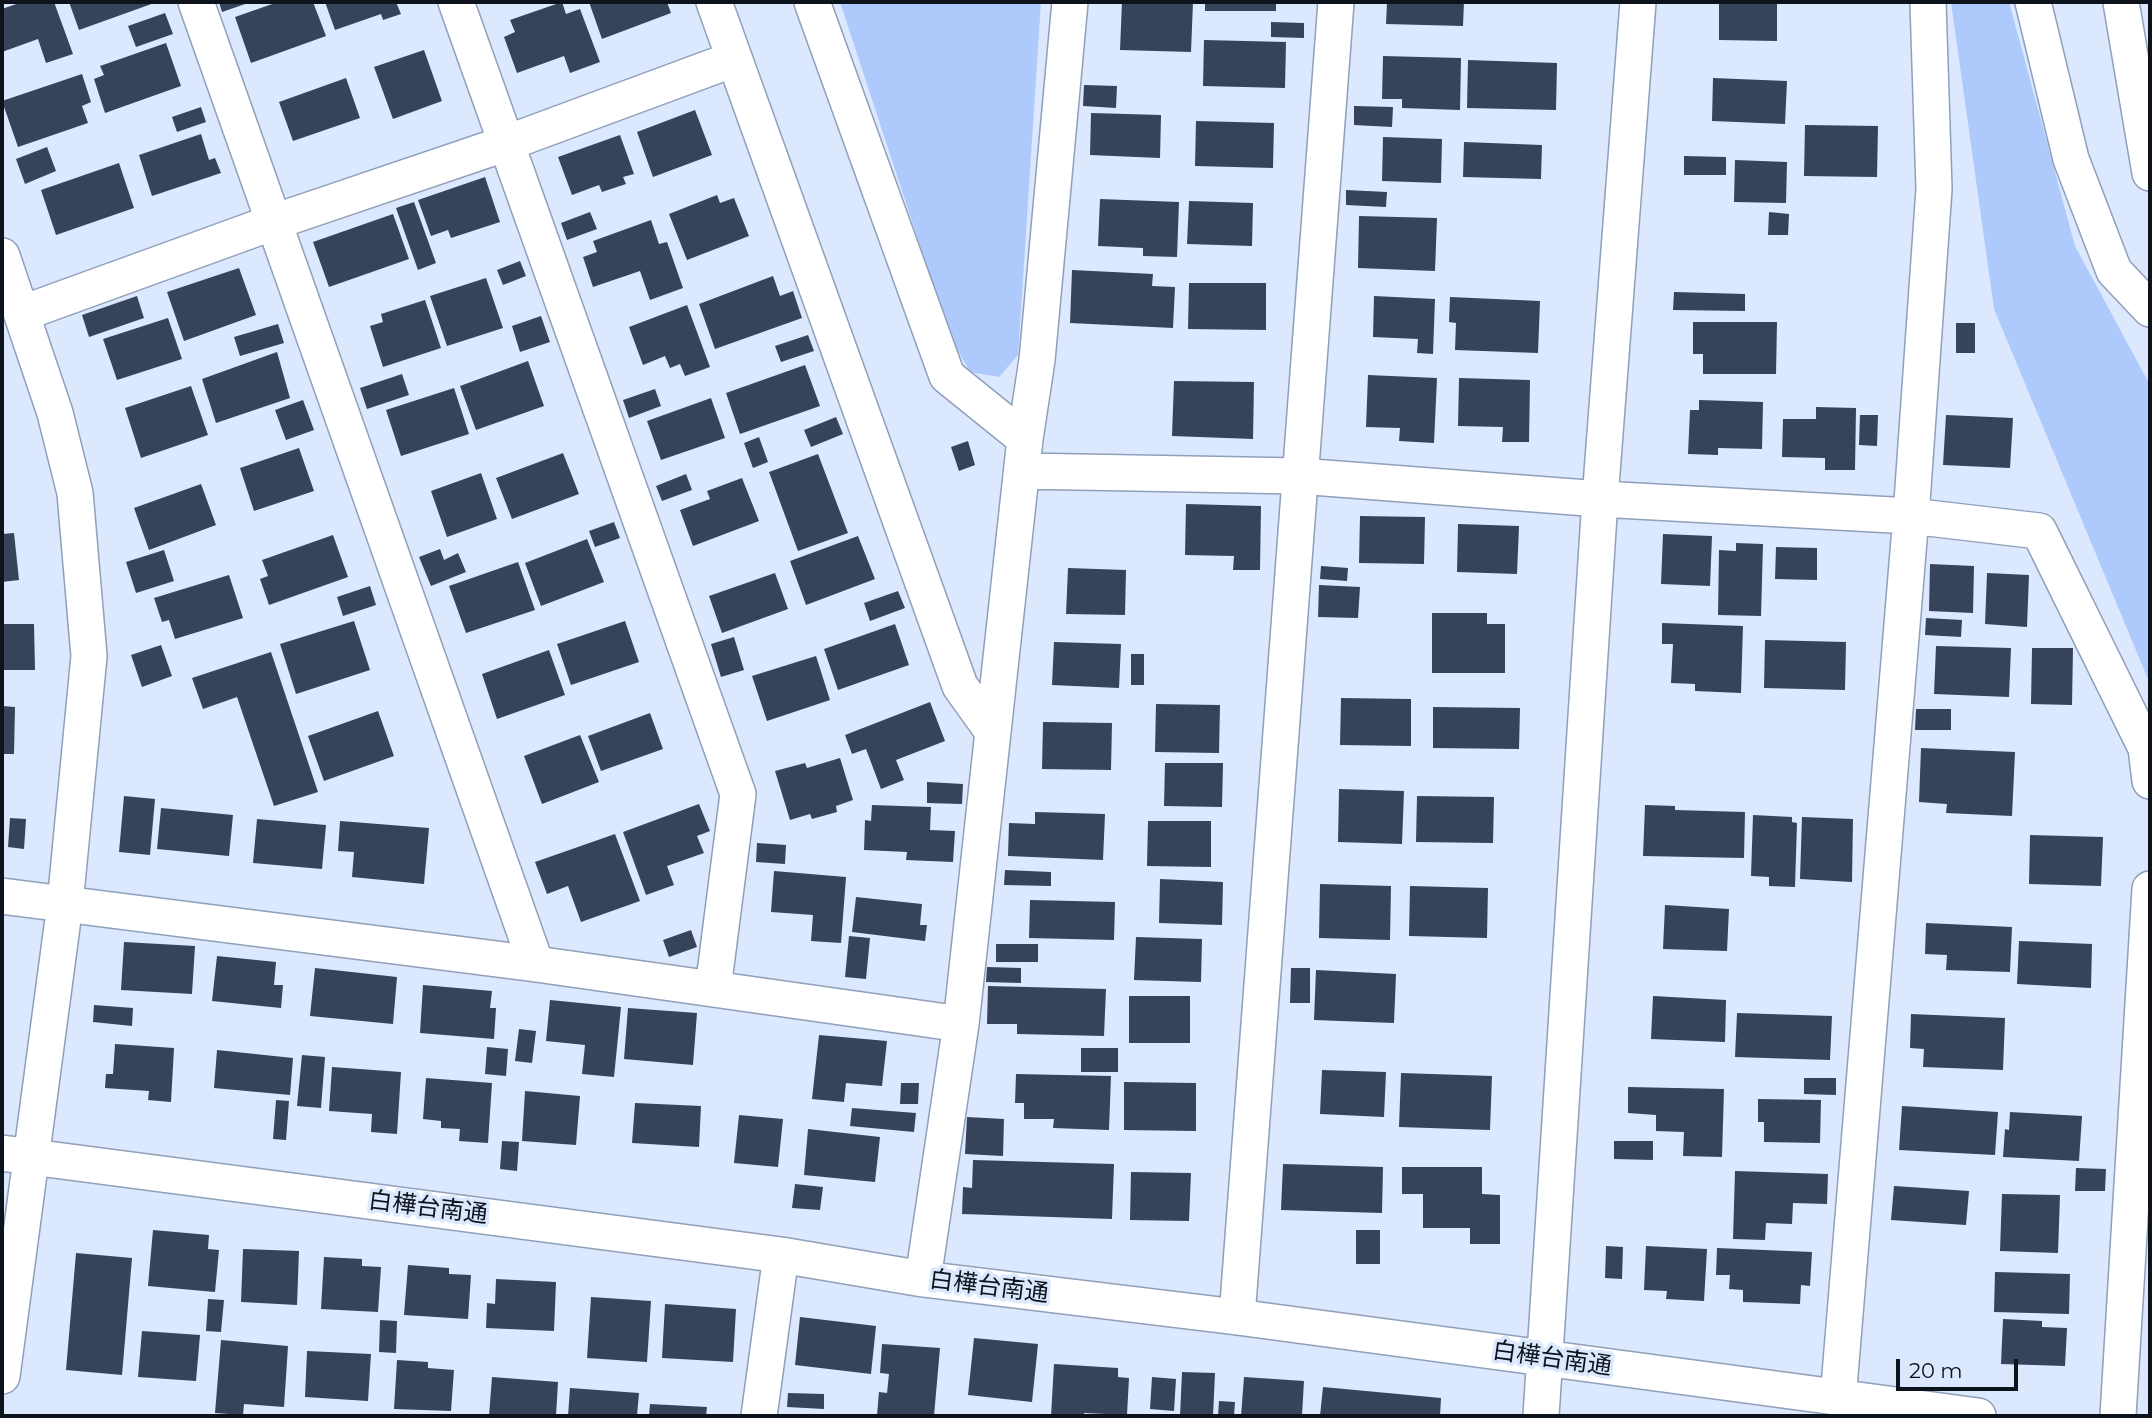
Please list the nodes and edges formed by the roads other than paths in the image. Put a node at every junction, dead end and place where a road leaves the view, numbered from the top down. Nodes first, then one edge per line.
1 (196, 2) edge
2 (456, 2) edge
3 (714, 2) edge
4 (812, 2) edge
5 (1070, 2) edge
6 (1336, 2) edge
7 (1638, 2) edge
8 (1928, 2) edge
9 (2034, 2) edge
10 (2121, 2) edge
11 (734, 59) junction
12 (507, 143) junction
13 (2150, 173) edge
14 (274, 222) junction
15 (2, 256) edge
16 (2150, 309) edge
17 (23, 313) junction
18 (1024, 455) junction
19 (1299, 476) junction
20 (1600, 499) junction
21 (1911, 516) junction
22 (993, 732) junction
23 (2150, 781) edge
24 (2150, 889) edge
25 (2, 895) edge
26 (65, 904) junction
27 (536, 964) junction
28 (713, 989) junction
29 (961, 1024) junction
30 (16, 1155) edge
31 (781, 1255) junction
32 (923, 1279) junction
33 (1237, 1317) junction
34 (1546, 1359) junction
35 (2, 1376) edge
36 (1838, 1399) junction
37 (759, 1416) edge
38 (1541, 1416) edge
39 (1978, 1416) edge
40 (2118, 1416) edge

1 - 14 street
2 - 12 street
3 - 11 street
4 - 18 street
5 - 18 street
6 - 19 street
7 - 20 street
8 - 21 street
9 - 16 street
10 - 13 street
11 - 12 street
11 - 22 street
12 - 14 street
12 - 28 street
14 - 17 street
14 - 27 street
15 - 17 street
17 - 26 street
18 - 19 street
18 - 22 street
19 - 20 street
19 - 33 street
20 - 21 street
20 - 34 street
21 - 23 street
21 - 36 street
22 - 29 street
24 - 40 street
25 - 26 street
26 - 27 street
26 - 30 street
27 - 28 street
28 - 29 street
29 - 32 street
30 - 31 street, 白樺台南通
30 - 35 street
31 - 32 street, 白樺台南通
31 - 37 street
32 - 33 street, 白樺台南通
33 - 34 street, 白樺台南通
34 - 36 street, 白樺台南通
34 - 38 street
36 - 39 street, 白樺台南通

